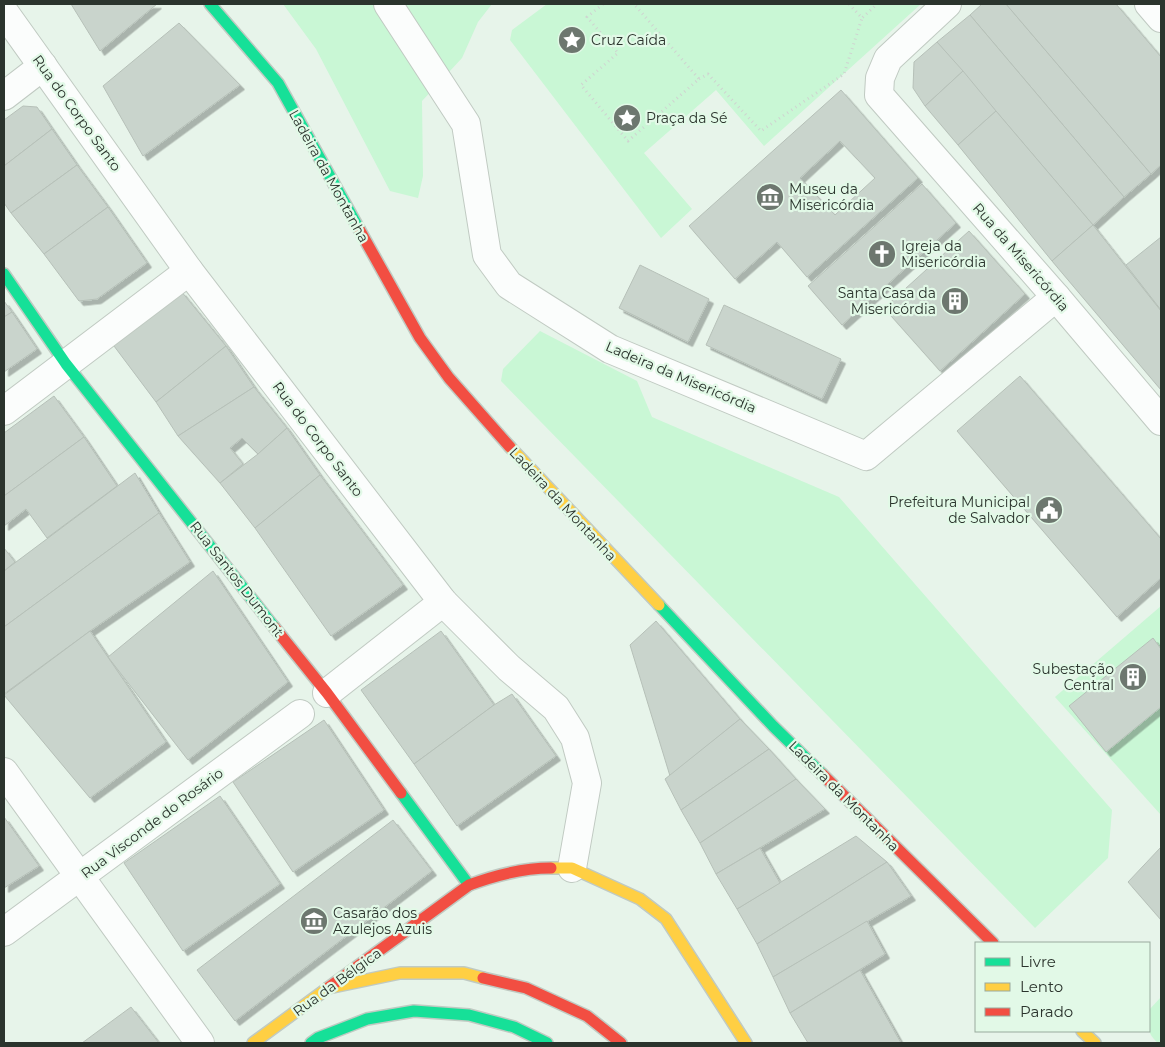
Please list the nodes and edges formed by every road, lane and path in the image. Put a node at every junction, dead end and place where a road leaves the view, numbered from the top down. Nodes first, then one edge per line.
1 (210, 4) edge
2 (388, 4) edge
3 (603, 4) edge
4 (634, 4) edge
5 (849, 4) edge
6 (878, 4) edge
7 (948, 4) edge
8 (1149, 4) edge
9 (4, 12) edge
10 (862, 18) junction
11 (1161, 18) edge
12 (43, 66) junction
13 (699, 79) junction
14 (4, 96) edge
15 (189, 271) junction
16 (4, 274) edge
17 (1056, 297) junction
18 (66, 364) junction
19 (4, 411) edge
20 (1161, 421) edge
21 (444, 602) junction
22 (327, 693) junction
23 (300, 714) dead end
24 (4, 772) edge
25 (572, 868) junction
26 (80, 876) junction
27 (469, 885) junction
28 (4, 932) edge
29 (992, 942) edge
30 (328, 988) junction
31 (1083, 1032) edge
32 (200, 1043) edge
33 (253, 1043) edge
34 (311, 1043) edge
35 (547, 1043) edge
36 (621, 1043) edge
37 (746, 1043) edge
38 (1095, 1043) edge

1 - 29 street, Ladeira da Montanha
2 - 17 street, Ladeira da Misericórdia
3 - 13 path
4 - 13 path
5 - 10 path
6 - 10 path
7 - 17 street, Rua da Misericórdia
8 - 11 street
9 - 12 street, Rua do Corpo Santo
10 - 13 path
12 - 14 street
12 - 15 street, Rua do Corpo Santo
15 - 18 street
15 - 21 street, Rua do Corpo Santo
16 - 18 street, Rua Santos Dumont
17 - 20 street, Rua da Misericórdia
18 - 19 street
18 - 22 street, Rua Santos Dumont
21 - 22 street
21 - 25 street, Rua do Corpo Santo
22 - 27 street, Rua Santos Dumont
23 - 26 street, Rua Visconde do Rosário
24 - 26 street
25 - 27 street, Rua da Bélgica
25 - 37 street
26 - 28 street, Rua Visconde do Rosário
26 - 32 street
27 - 30 street, Rua da Bélgica
30 - 33 street, Rua da Bélgica
30 - 36 street
31 - 38 street
34 - 35 street

